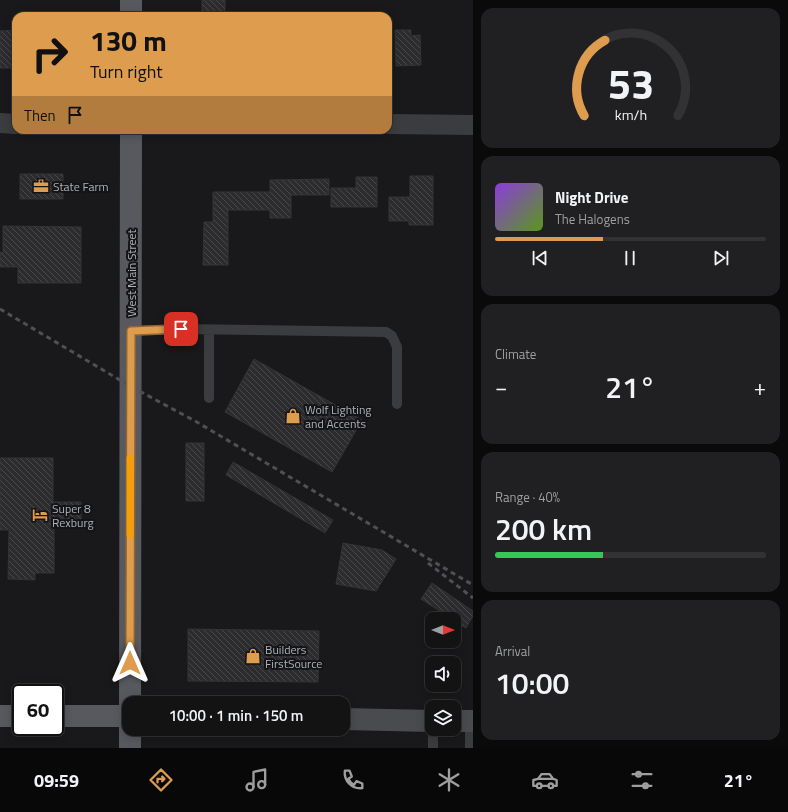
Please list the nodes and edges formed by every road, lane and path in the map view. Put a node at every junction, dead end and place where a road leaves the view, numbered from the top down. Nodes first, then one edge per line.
1 (131, 0) edge
2 (131, 12) edge
3 (0, 124) edge
4 (12, 124) edge
5 (392, 124) edge
6 (473, 125) edge
7 (131, 134) edge
8 (209, 330) junction
9 (131, 331) junction
10 (209, 398) dead end
11 (397, 404) dead end
12 (130, 696) edge
13 (0, 716) edge
14 (12, 716) edge
15 (64, 716) edge
16 (122, 716) edge
17 (350, 720) edge
18 (425, 721) edge
19 (466, 721) edge
20 (130, 736) edge
21 (433, 736) edge
22 (130, 748) edge
23 (433, 748) edge
24 (470, 748) edge

1 - 2 main road
3 - 4 street
5 - 6 street
7 - 9 main road, West Main Street
8 - 9 lane
8 - 10 lane
8 - 11 lane
9 - 12 main road, West Main Street
13 - 14 main road
15 - 16 main road
17 - 18 main road
19 - 24 lane
20 - 22 main road
21 - 23 lane

